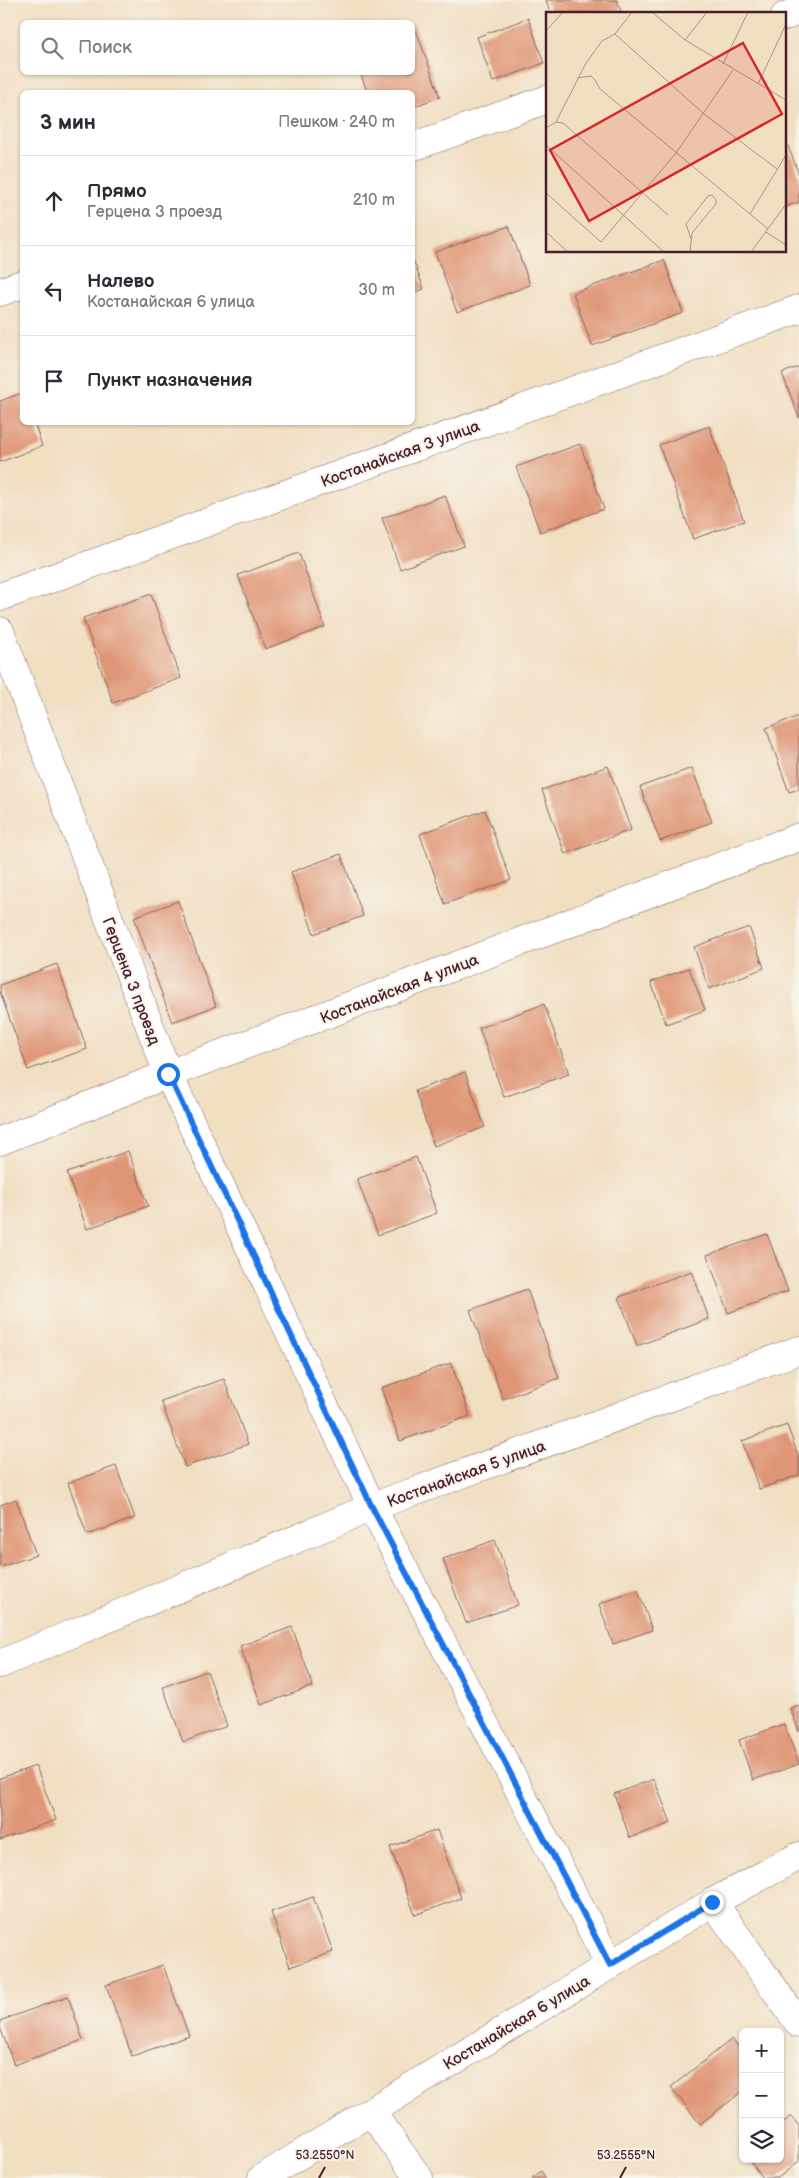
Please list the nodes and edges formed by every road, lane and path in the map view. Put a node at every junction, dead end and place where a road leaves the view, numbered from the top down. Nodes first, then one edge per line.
1 (799, 11) edge
2 (786, 16) edge
3 (546, 101) edge
4 (415, 146) edge
5 (20, 285) edge
6 (0, 292) edge
7 (799, 309) edge
8 (0, 597) edge
9 (0, 631) edge
10 (799, 837) edge
11 (168, 1074) junction
12 (0, 1141) edge
13 (799, 1350) edge
14 (372, 1507) junction
15 (0, 1664) edge
16 (799, 1856) edge
17 (712, 1902) junction
18 (610, 1965) junction
19 (799, 2024) edge
20 (370, 2112) junction
21 (262, 2178) edge
22 (419, 2178) edge

1 - 2 street
3 - 4 street
5 - 6 street
7 - 8 street, Костанайская 3 улица
9 - 11 street, Герцена 3 проезд
10 - 11 street, Костанайская 4 улица
11 - 12 street, Костанайская 4 улица
11 - 14 street, Герцена 3 проезд
13 - 14 street, Костанайская 5 улица
14 - 15 street, Костанайская 5 улица
14 - 18 street, Герцена 3 проезд
16 - 17 street, Костанайская 6 улица
17 - 18 street, Костанайская 6 улица
17 - 19 street
18 - 20 street, Костанайская 6 улица
20 - 21 street, Костанайская 6 улица
20 - 22 street

